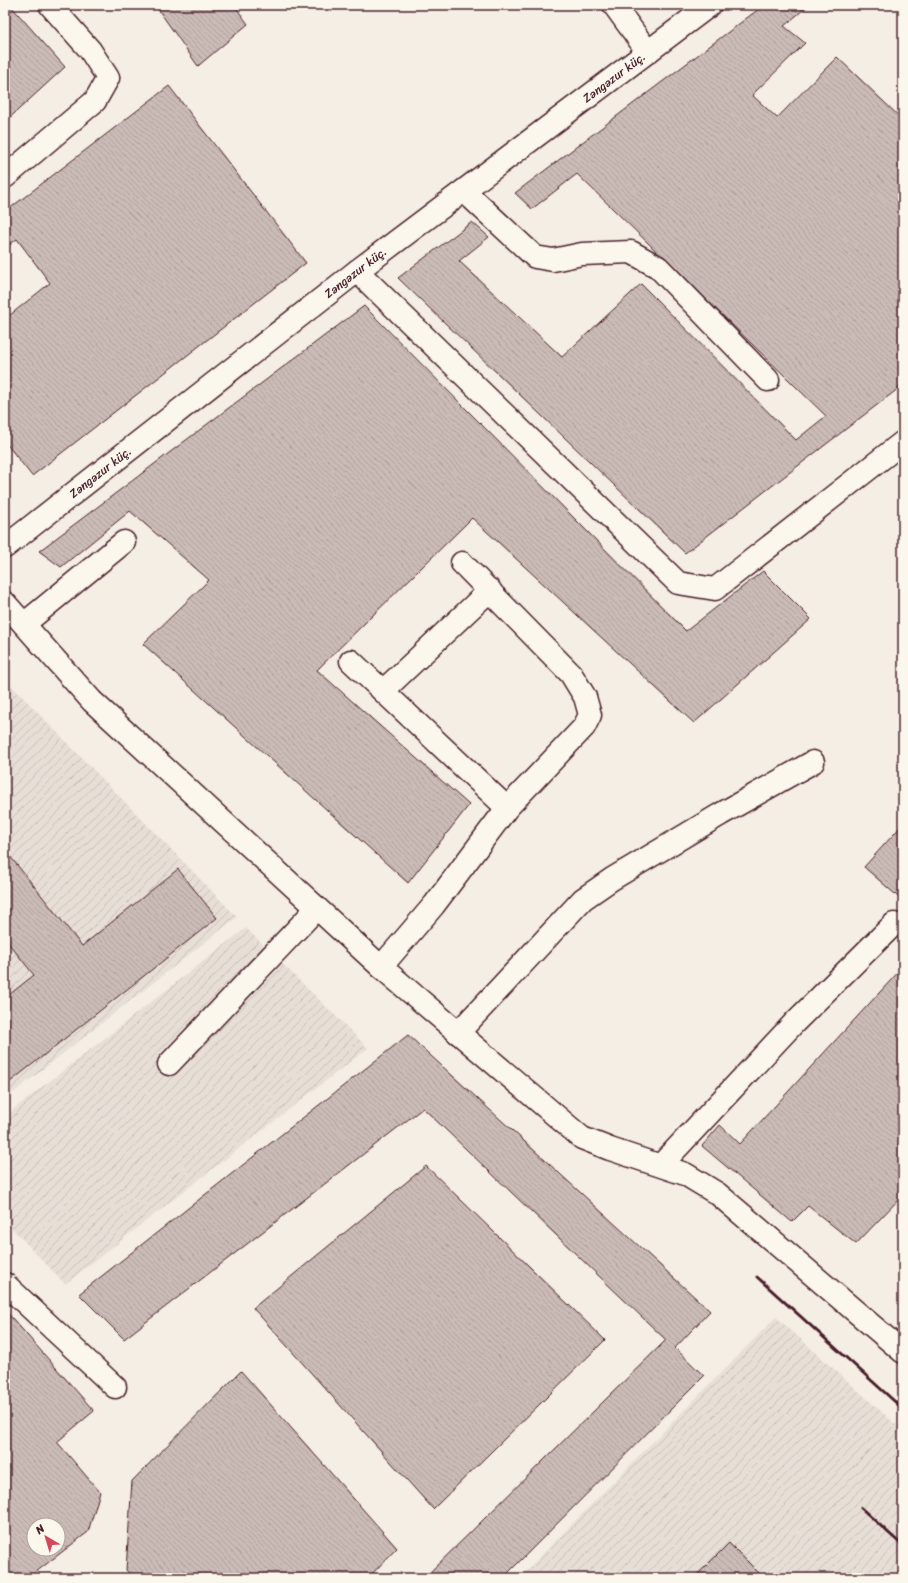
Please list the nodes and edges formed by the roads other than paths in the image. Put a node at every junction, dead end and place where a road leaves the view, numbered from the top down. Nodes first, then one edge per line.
1 (50, 5) edge
2 (614, 5) edge
3 (710, 5) edge
4 (648, 52) junction
5 (5, 177) edge
6 (464, 191) junction
7 (356, 271) junction
8 (768, 380) dead end
9 (903, 442) edge
10 (124, 542) dead end
11 (5, 547) edge
12 (462, 563) dead end
13 (490, 590) junction
14 (5, 604) edge
15 (24, 624) junction
16 (351, 661) dead end
17 (383, 691) junction
18 (813, 762) dead end
19 (507, 808) junction
20 (317, 908) junction
21 (894, 924) dead end
22 (381, 967) junction
23 (458, 1033) junction
24 (169, 1064) dead end
25 (661, 1165) junction
26 (5, 1284) edge
27 (899, 1340) edge
28 (115, 1387) dead end

1 - 5 street
2 - 4 street
3 - 4 street, Zəngəzur küç.
4 - 6 street, Zəngəzur küç.
6 - 7 street, Zəngəzur küç.
6 - 8 street
7 - 9 street
7 - 11 street, Zəngəzur küç.
10 - 15 street
12 - 13 street
13 - 17 street
13 - 19 street
14 - 15 street
15 - 20 street
16 - 17 street
17 - 19 street
18 - 23 street
19 - 22 street
20 - 22 street
20 - 24 street
21 - 25 street
22 - 23 street
23 - 25 street
25 - 27 street
26 - 28 street

